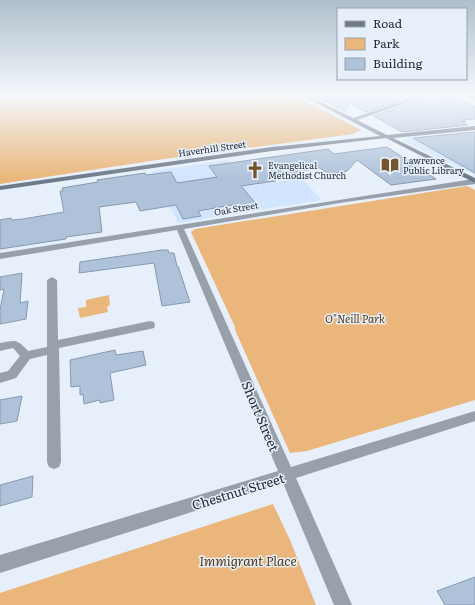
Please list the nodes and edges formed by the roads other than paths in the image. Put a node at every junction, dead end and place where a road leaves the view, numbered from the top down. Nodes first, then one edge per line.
1 (356, 122) edge
2 (475, 128) edge
3 (386, 137) junction
4 (475, 182) edge
5 (0, 188) edge
6 (180, 228) junction
7 (0, 256) edge
8 (52, 280) dead end
9 (150, 325) dead end
10 (0, 347) edge
11 (53, 348) junction
12 (26, 356) junction
13 (0, 378) edge
14 (475, 416) edge
15 (54, 462) dead end
16 (287, 476) junction
17 (0, 564) edge
18 (343, 605) edge

1 - 3 main road
2 - 3 main road, Haverhill Street
3 - 4 main road
3 - 5 main road, Haverhill Street
4 - 6 street, Oak Street
6 - 7 street, Oak Street
6 - 16 street, Short Street
8 - 11 street
9 - 11 street
10 - 12 street
11 - 12 street
11 - 15 street
12 - 13 street
14 - 16 street, Chestnut Street
16 - 17 street, Chestnut Street
16 - 18 street, Short Street

